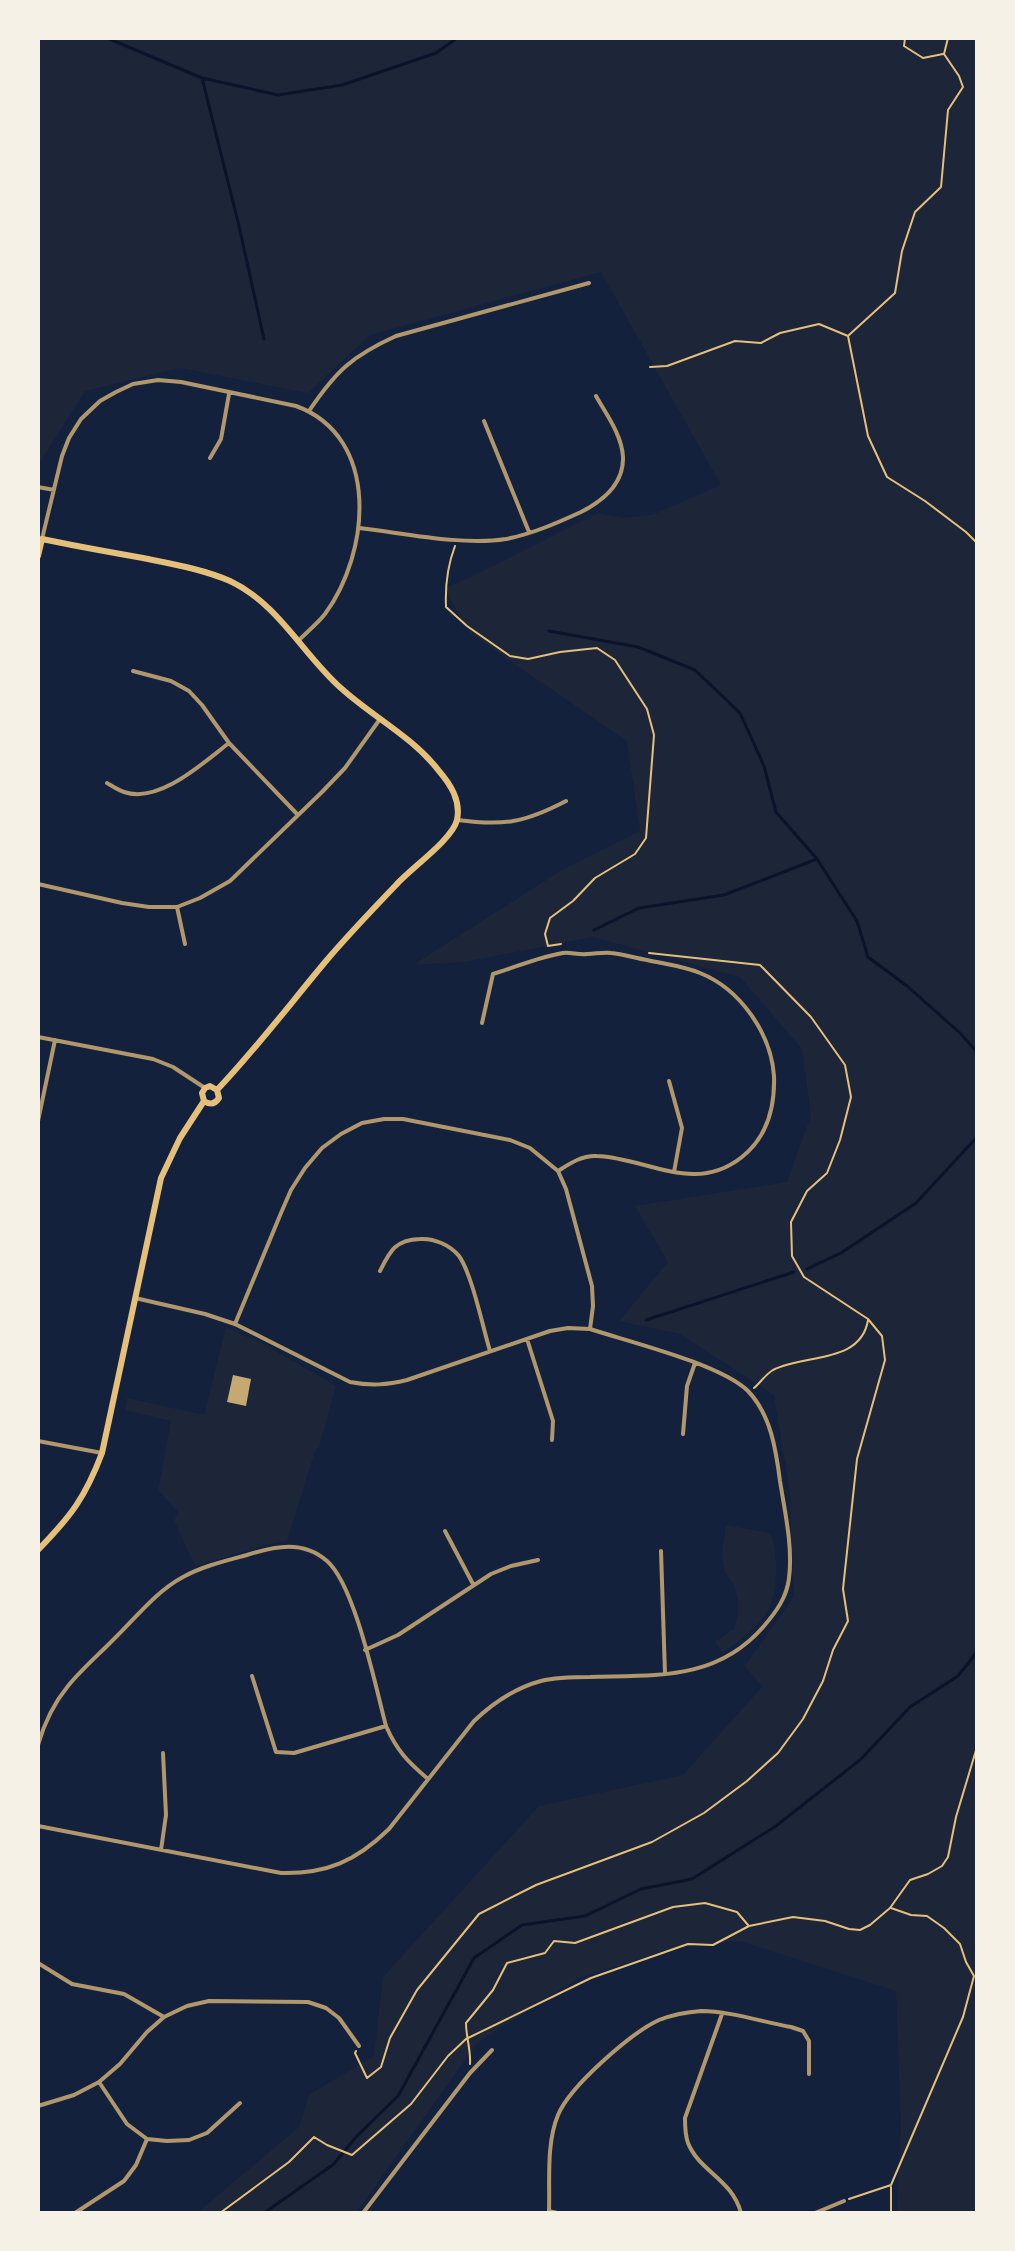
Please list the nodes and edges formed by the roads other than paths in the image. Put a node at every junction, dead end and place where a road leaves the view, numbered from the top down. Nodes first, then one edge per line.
1 (589, 283) dead end
2 (229, 394) junction
3 (596, 396) dead end
4 (309, 411) junction
5 (484, 421) dead end
6 (210, 458) dead end
7 (38, 487) edge
8 (54, 490) junction
9 (359, 528) junction
10 (529, 532) junction
11 (42, 539) junction
12 (38, 556) edge
13 (299, 640) junction
14 (133, 671) dead end
15 (380, 719) junction
16 (229, 743) junction
17 (107, 783) dead end
18 (566, 801) dead end
19 (298, 815) junction
20 (457, 820) junction
21 (38, 884) edge
22 (177, 907) junction
23 (185, 944) dead end
24 (482, 1023) dead end
25 (38, 1037) edge
26 (55, 1040) junction
27 (669, 1081) dead end
28 (205, 1088) junction
29 (217, 1090) junction
30 (204, 1101) junction
31 (38, 1121) edge
32 (558, 1171) junction
33 (674, 1172) junction
34 (380, 1271) dead end
35 (135, 1298) junction
36 (235, 1324) junction
37 (590, 1329) junction
38 (527, 1339) junction
39 (490, 1351) junction
40 (695, 1363) junction
41 (683, 1434) dead end
42 (552, 1440) dead end
43 (38, 1441) edge
44 (102, 1453) junction
45 (445, 1531) dead end
46 (38, 1550) edge
47 (661, 1551) dead end
48 (538, 1560) dead end
49 (473, 1584) junction
50 (365, 1650) junction
51 (665, 1674) junction
52 (252, 1676) dead end
53 (386, 1726) junction
54 (38, 1745) edge
55 (163, 1753) dead end
56 (428, 1779) junction
57 (38, 1826) edge
58 (161, 1850) junction
59 (38, 1963) edge
60 (722, 2014) junction
61 (164, 2017) junction
62 (359, 2046) road end
63 (492, 2050) dead end
64 (809, 2074) dead end
65 (99, 2082) junction
66 (240, 2103) dead end
67 (38, 2106) edge
68 (147, 2139) junction
69 (844, 2201) road end
70 (75, 2213) edge
71 (363, 2213) edge
72 (557, 2213) edge
73 (741, 2213) edge
74 (815, 2213) edge

1 - 4 street
2 - 4 street
2 - 6 street
2 - 8 street
3 - 10 street
4 - 9 street
5 - 10 street
7 - 8 street
8 - 11 street
9 - 10 street
9 - 13 street
11 - 12 main road
11 - 13 main road
13 - 15 main road
14 - 16 street
15 - 19 street
15 - 20 main road
16 - 17 street
16 - 19 street
18 - 20 street
19 - 22 street
20 - 29 main road
21 - 22 street
22 - 23 street
24 - 33 street
25 - 26 street
26 - 28 street
26 - 31 street
27 - 33 street
28 - 29 main road
28 - 30 main road
29 - 30 main road
30 - 35 main road
32 - 33 street
32 - 36 street
32 - 37 street
34 - 39 street
35 - 36 street
35 - 44 main road
36 - 39 street
37 - 38 street
37 - 40 street
38 - 39 street
38 - 42 street
40 - 41 street
40 - 51 street
43 - 44 street
44 - 46 main road
45 - 49 street
47 - 51 street
48 - 49 street
49 - 50 street
50 - 53 street
50 - 54 street
51 - 56 street
52 - 53 street
53 - 56 street
55 - 58 street
56 - 58 street
57 - 58 street
59 - 61 street
60 - 64 street
60 - 72 street
60 - 73 street
61 - 62 street
61 - 65 street
63 - 71 street
65 - 67 street
65 - 68 street
66 - 68 street
68 - 70 street
69 - 74 street

